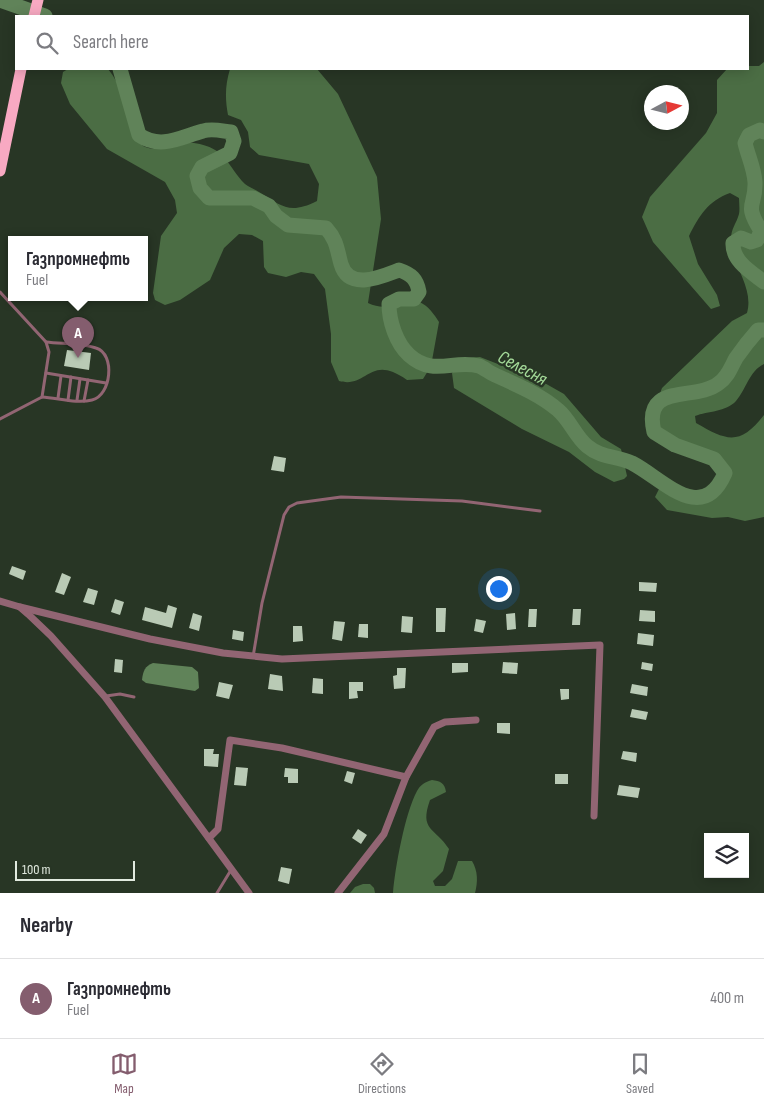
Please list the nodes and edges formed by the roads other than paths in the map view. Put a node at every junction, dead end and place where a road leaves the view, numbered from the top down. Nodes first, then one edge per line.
1 (38, 0) edge
2 (34, 15) edge
3 (22, 70) edge
4 (0, 171) edge
5 (8, 301) edge
6 (46, 342) junction
7 (46, 373) junction
8 (61, 376) junction
9 (71, 377) junction
10 (80, 378) junction
11 (88, 380) junction
12 (106, 383) junction
13 (42, 397) junction
14 (58, 398) junction
15 (68, 400) junction
16 (77, 400) junction
17 (84, 401) junction
18 (0, 419) edge
19 (540, 511) dead end
20 (0, 601) edge
21 (20, 607) junction
22 (253, 658) junction
23 (104, 697) junction
24 (134, 698) dead end
25 (476, 720) dead end
26 (406, 776) junction
27 (594, 816) dead end
28 (210, 838) junction
29 (232, 868) junction
30 (217, 893) edge
31 (250, 893) edge
32 (338, 893) edge

1 - 2 highway
3 - 4 highway
5 - 6 lane
6 - 7 lane
6 - 12 lane
7 - 8 lane
7 - 13 lane
8 - 9 lane
8 - 14 lane
9 - 10 lane
9 - 15 lane
10 - 11 lane
10 - 16 lane
11 - 12 lane
11 - 17 lane
12 - 17 lane
13 - 14 lane
13 - 18 lane
14 - 15 lane
15 - 16 lane
16 - 17 lane
19 - 22 lane
20 - 21 street
21 - 22 street
21 - 23 street
22 - 27 street
23 - 24 lane
23 - 28 street
25 - 26 street
26 - 28 street
26 - 32 street
28 - 29 street
29 - 30 lane
29 - 31 street

